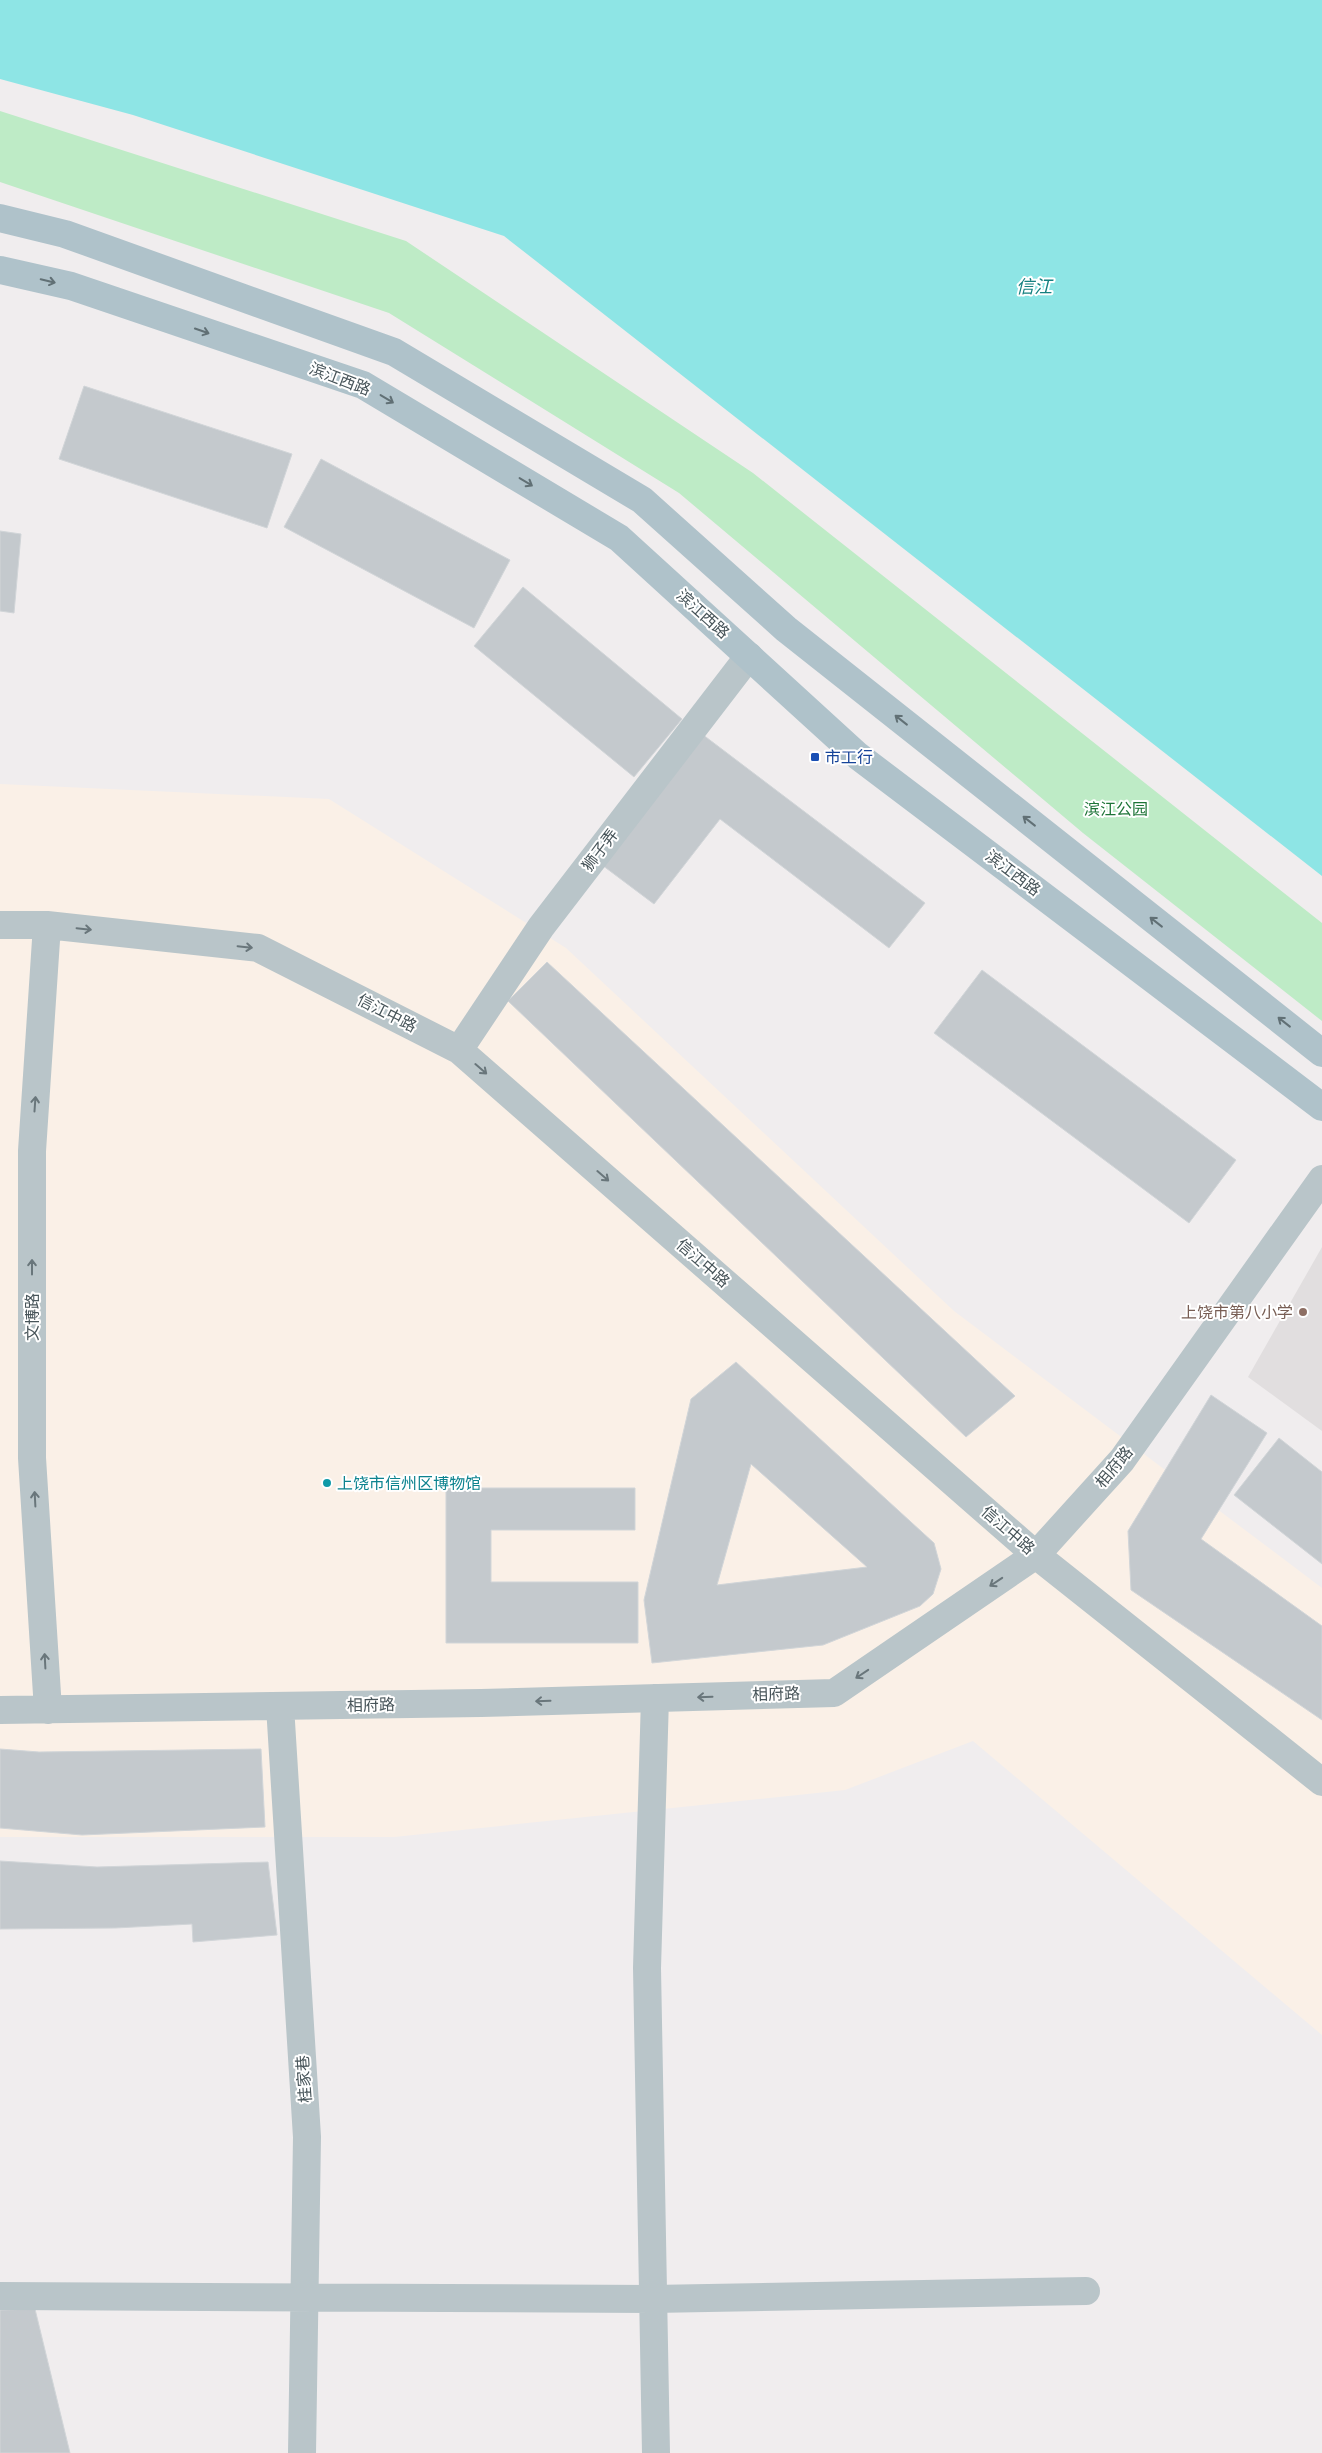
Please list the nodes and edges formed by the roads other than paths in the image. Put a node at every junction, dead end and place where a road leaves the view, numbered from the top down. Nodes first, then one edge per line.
1 (0, 218) edge
2 (0, 270) edge
3 (749, 656) junction
4 (0, 924) edge
5 (46, 925) junction
6 (459, 1050) junction
7 (1322, 1053) edge
8 (1322, 1108) edge
9 (1322, 1179) edge
10 (1036, 1555) junction
11 (655, 1698) junction
12 (280, 1706) junction
13 (0, 1710) edge
14 (48, 1710) junction
15 (1322, 1782) edge
16 (1086, 2291) dead end
17 (0, 2296) edge
18 (304, 2298) junction
19 (652, 2299) junction
20 (302, 2453) edge
21 (656, 2453) edge

7 -> 1 main road
2 -> 3 main road, 滨江西路
3 - 6 street, 狮子弄
3 - 8 main road, 滨江西路
4 - 5 street, 信江中路
5 -> 6 street, 信江中路
14 -> 5 street, 文博路
6 -> 10 street, 信江中路
9 - 10 street, 相府路
10 -> 11 street, 相府路
10 - 15 street, 信江中路
11 -> 12 street, 相府路
11 - 19 street
12 - 14 street, 相府路
12 - 18 street, 桂家巷
13 - 14 street, 相府路
16 - 19 street
17 - 18 street
18 - 19 street
18 - 20 street, 桂家巷
19 - 21 street

